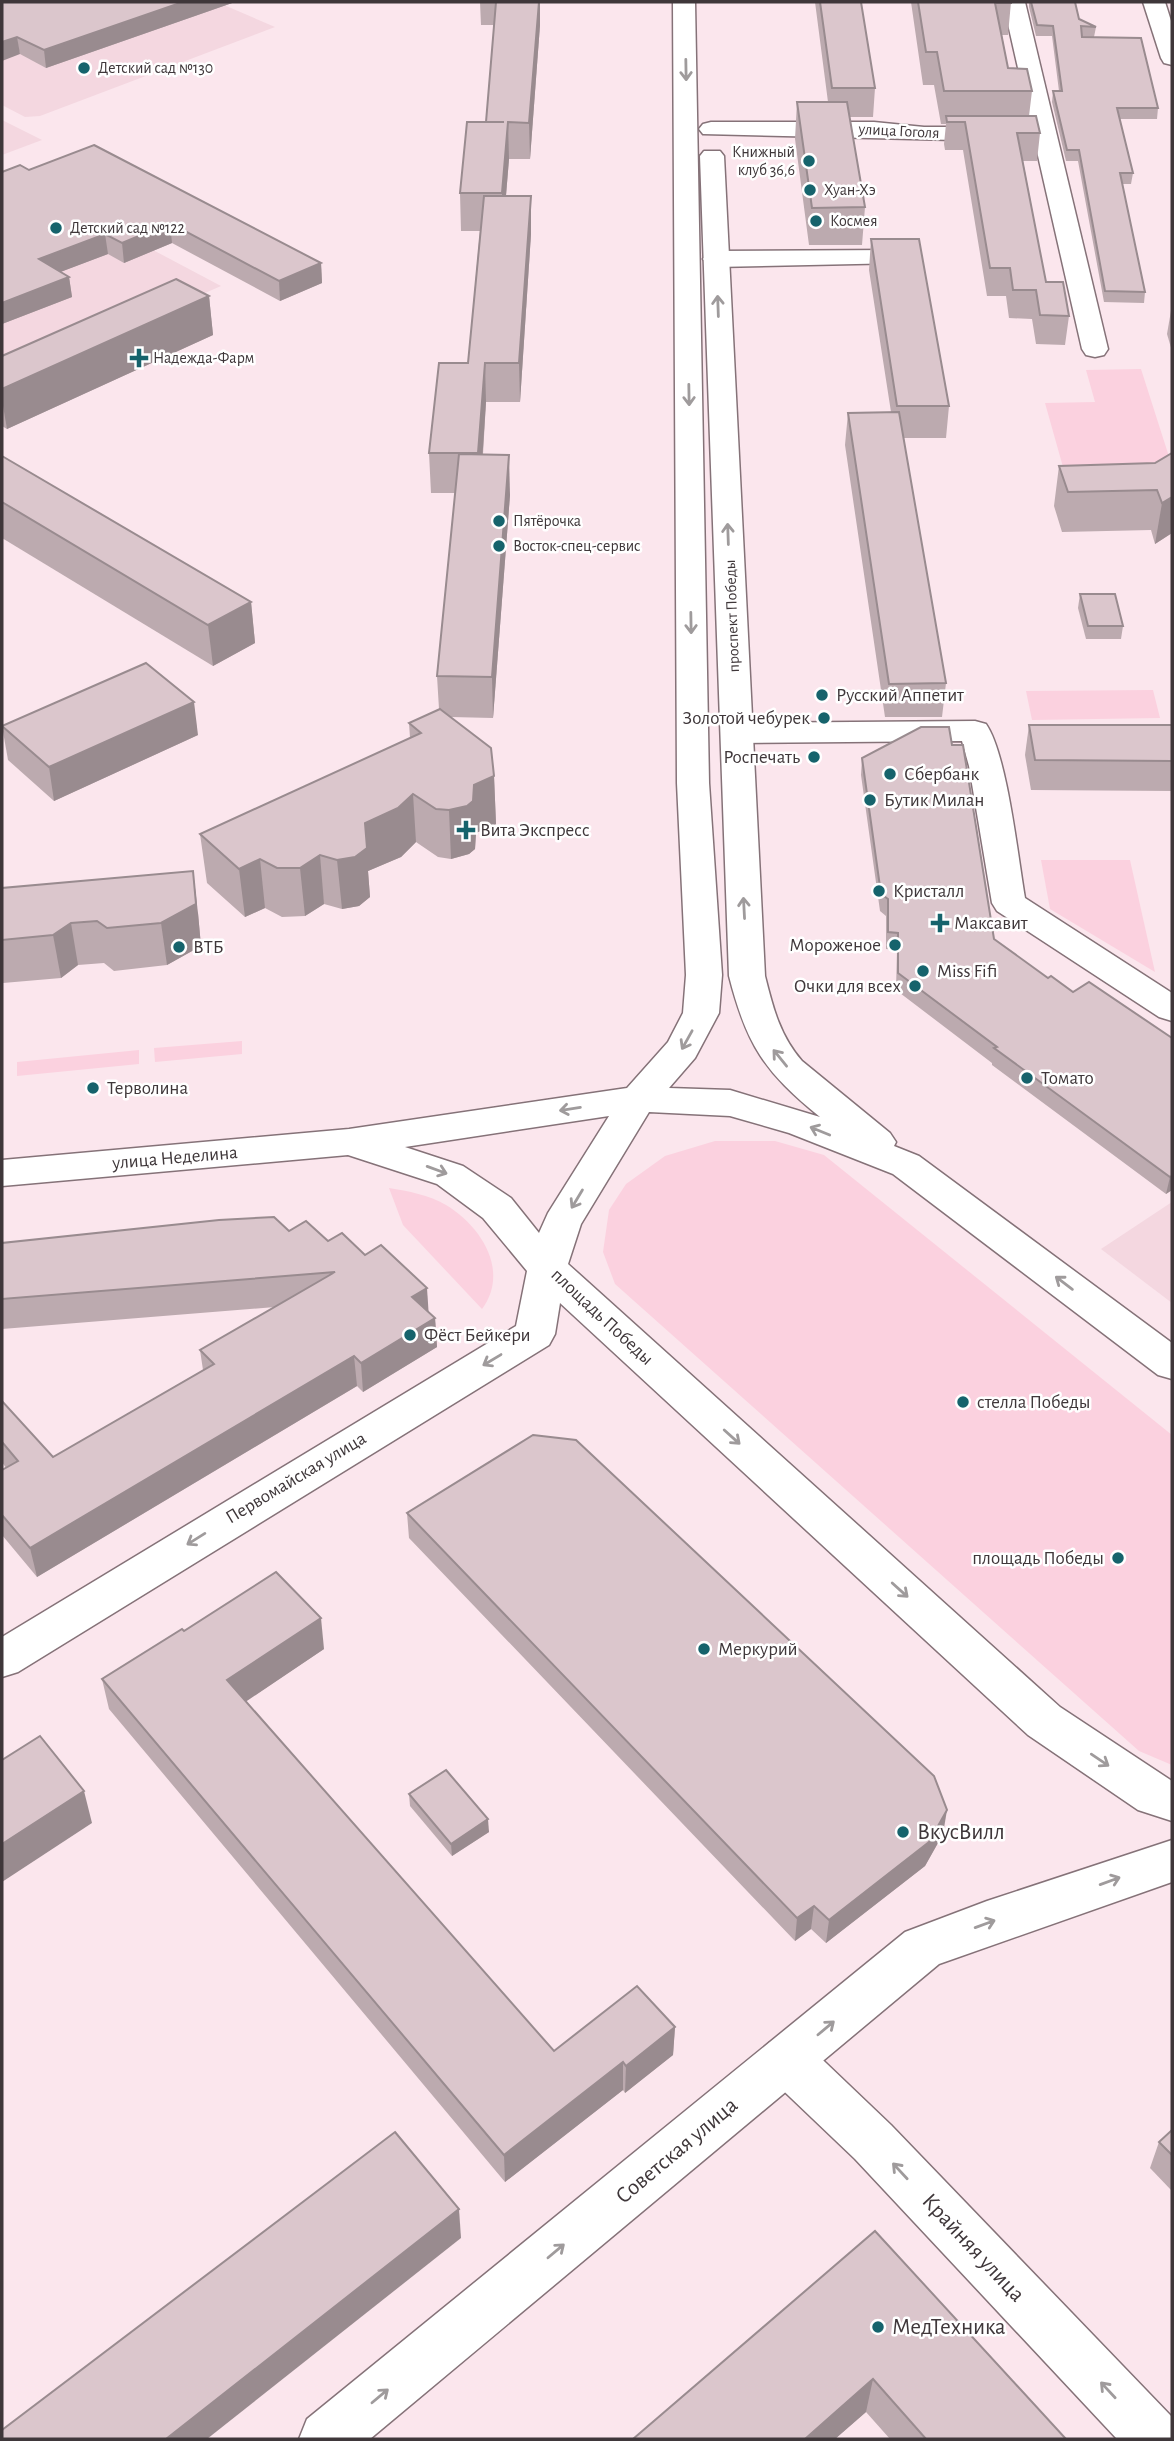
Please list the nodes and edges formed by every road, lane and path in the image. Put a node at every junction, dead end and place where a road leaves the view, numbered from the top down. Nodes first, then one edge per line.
1 (684, 2) edge
2 (705, 2) edge
3 (1014, 2) edge
4 (1154, 2) edge
5 (1172, 58) edge
6 (710, 129) junction
7 (1045, 134) junction
8 (894, 258) edge
9 (716, 259) junction
10 (1095, 349) dead end
11 (737, 733) junction
12 (1172, 1009) edge
13 (638, 1098) junction
14 (349, 1142) junction
15 (906, 1165) junction
16 (2, 1172) edge
17 (547, 1268) junction
18 (1172, 1364) edge
19 (2, 1659) edge
20 (1172, 1801) edge
21 (1172, 1861) edge
22 (787, 2060) junction
23 (327, 2439) edge
24 (1154, 2439) edge

1 -> 13 main road
2 - 6 main road, проспект Победы
3 - 7 main road
4 - 5 main road
6 - 7 main road, улица Гоголя
6 - 9 main road, проспект Победы
7 - 10 main road
8 - 9 main road
11 -> 9 main road, проспект Победы
11 - 12 main road
15 -> 11 main road, проспект Победы
13 -> 14 main road, улица Неделина
15 -> 13 main road
13 -> 17 main road, площадь Победы
14 - 16 main road, улица Неделина
14 -> 17 main road
18 -> 15 main road
17 -> 19 main road, Первомайская улица
17 -> 20 main road, площадь Победы
22 -> 21 main road, Советская улица
23 -> 22 main road, Советская улица
24 -> 22 main road, Крайняя улица

